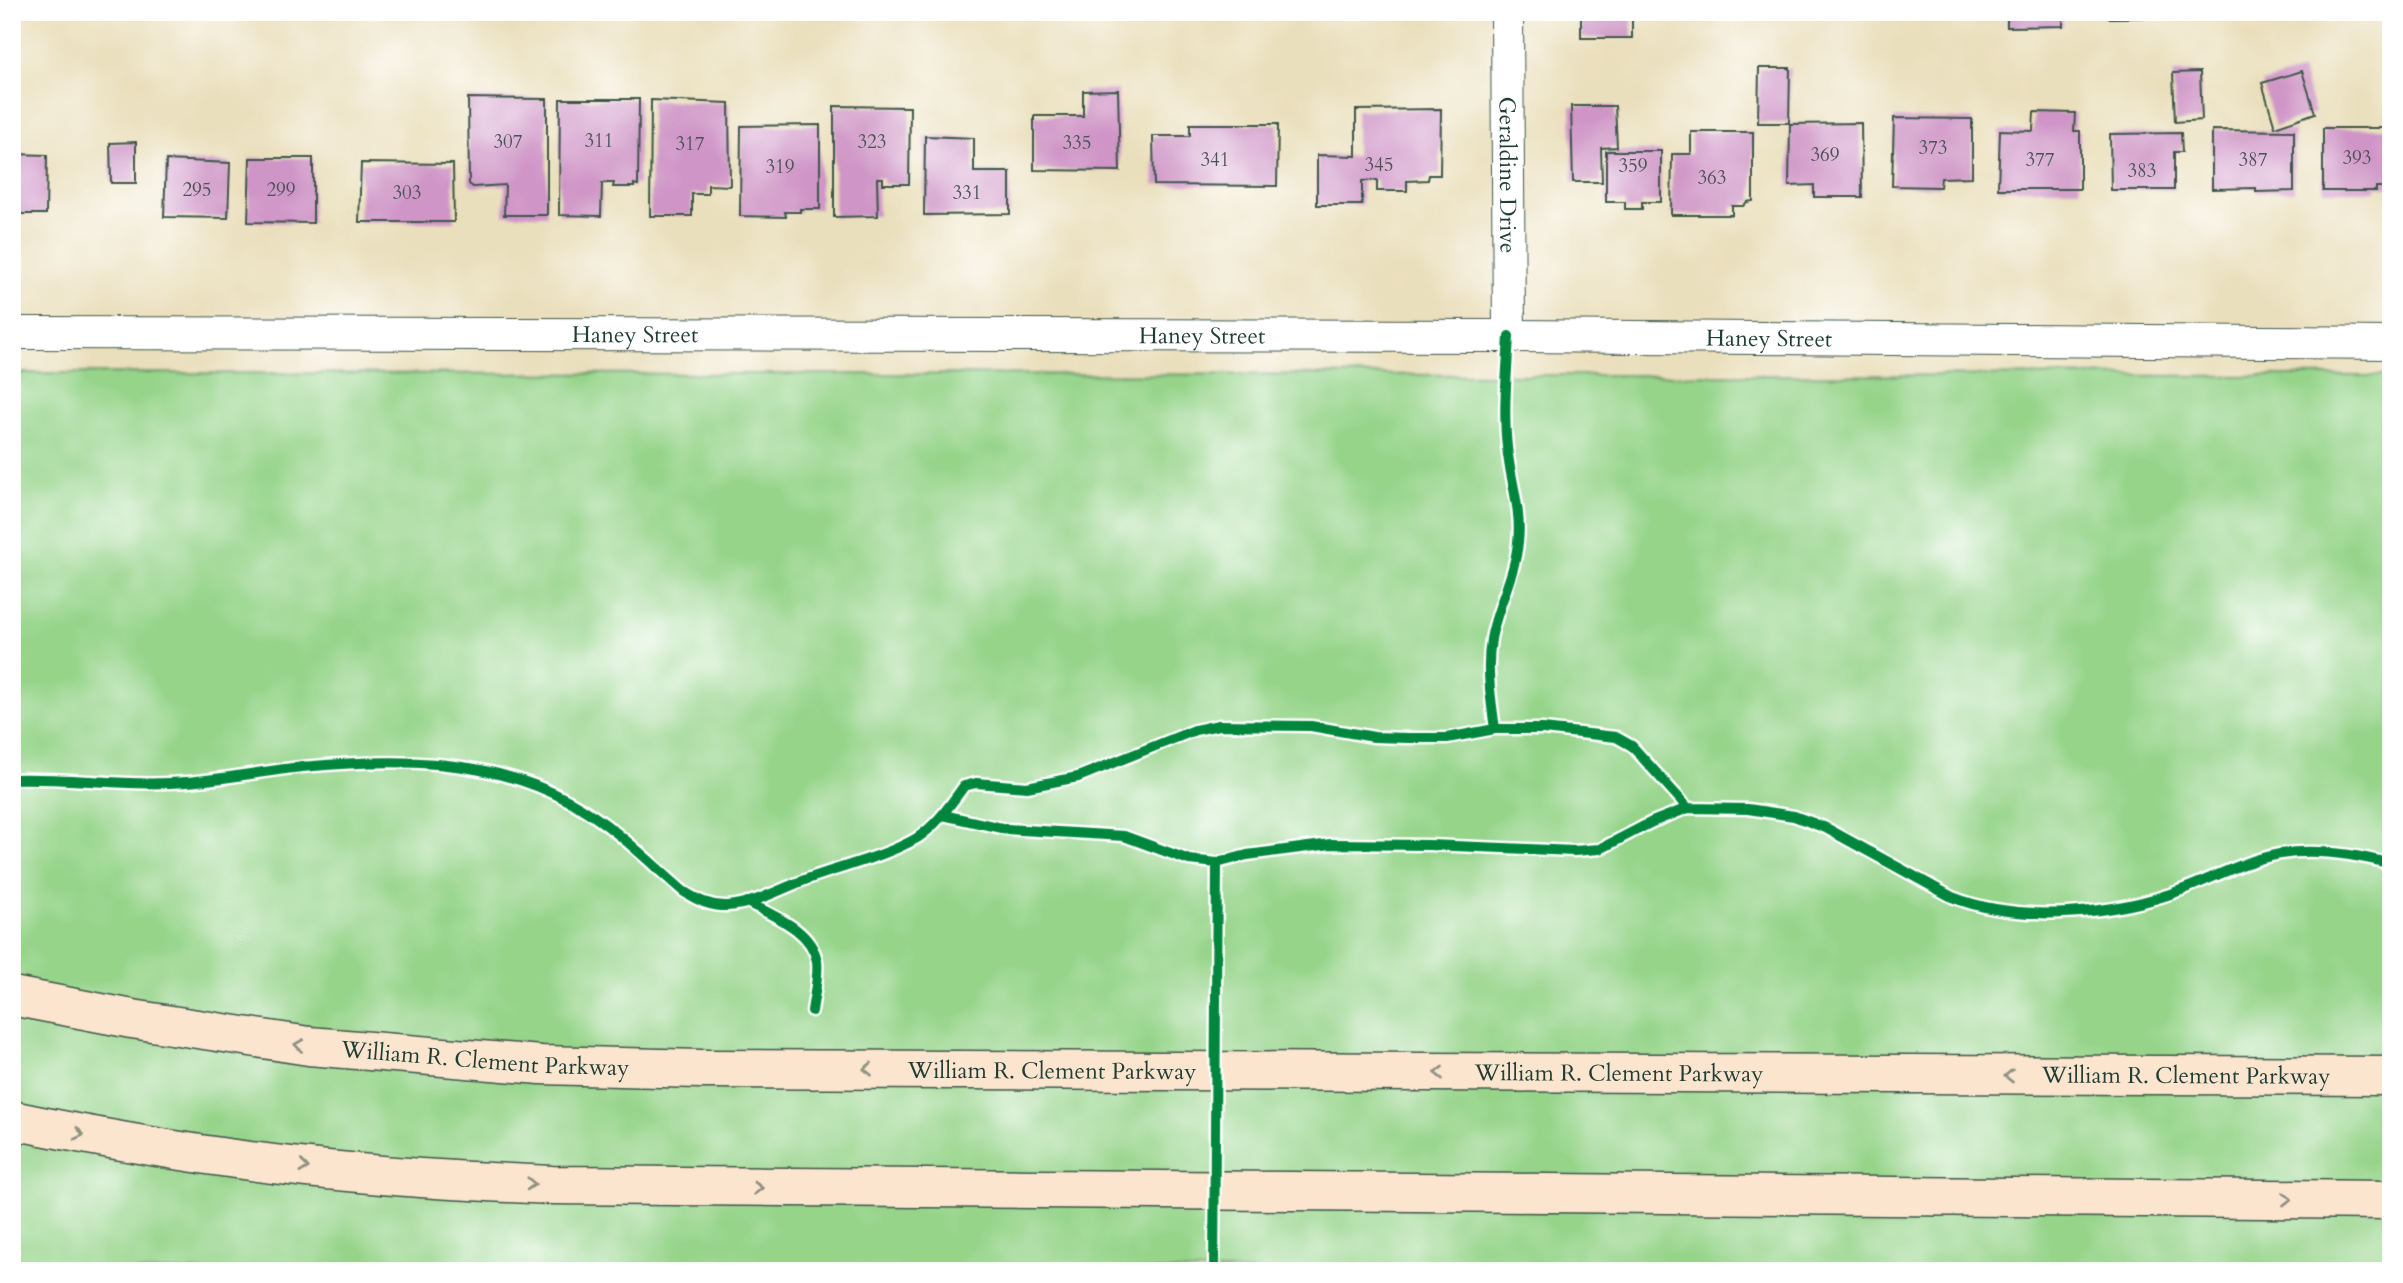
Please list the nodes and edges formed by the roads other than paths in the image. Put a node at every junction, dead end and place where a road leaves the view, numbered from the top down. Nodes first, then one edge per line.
1 (1507, 12) edge
2 (12, 333) edge
3 (1509, 336) junction
4 (2391, 343) edge
5 (12, 996) edge
6 (2391, 1076) edge
7 (12, 1120) edge
8 (2391, 1200) edge

1 - 3 street, Geraldine Drive
2 - 3 street, Haney Street
3 - 4 street, Haney Street
6 -> 5 main road, William R. Clement Parkway
7 -> 8 main road

